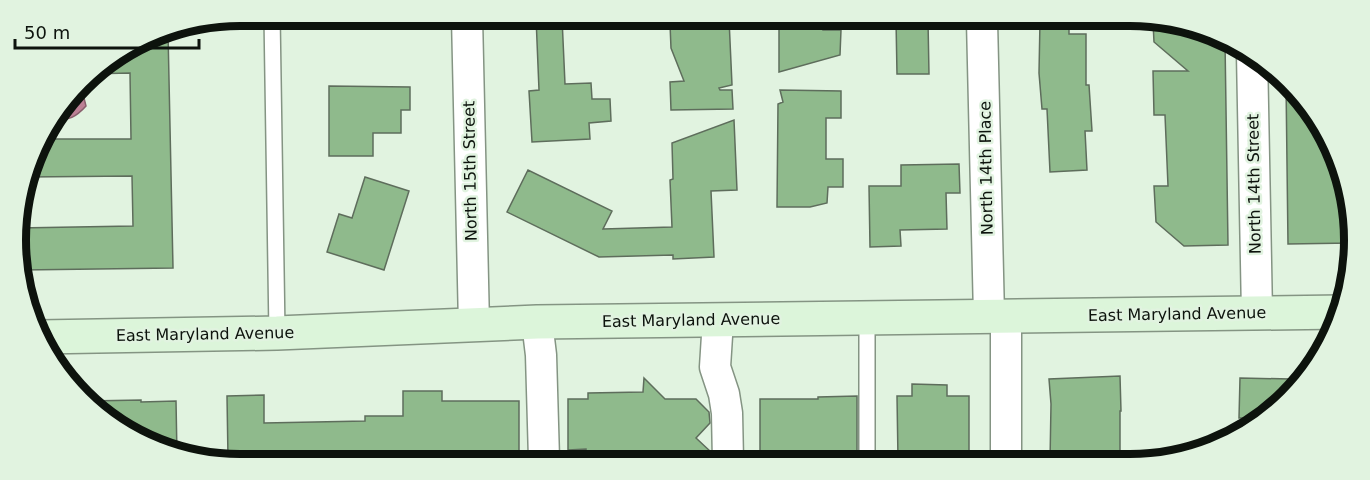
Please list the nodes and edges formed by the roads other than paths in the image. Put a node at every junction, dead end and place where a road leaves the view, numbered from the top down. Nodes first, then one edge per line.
1 (272, 26) edge
2 (467, 26) edge
3 (982, 26) edge
4 (1252, 64) edge
5 (1332, 312) edge
6 (1257, 314) junction
7 (998, 316) junction
8 (867, 318) junction
9 (717, 320) junction
10 (537, 322) junction
11 (474, 325) junction
12 (277, 333) junction
13 (49, 337) edge
14 (544, 454) edge
15 (728, 454) edge
16 (867, 454) edge
17 (1006, 454) edge

1 - 12 lane
2 - 11 street, North 15th Street
3 - 7 street, North 14th Place
4 - 6 street, North 14th Street
5 - 6 street, East Maryland Avenue
6 - 7 street, East Maryland Avenue
7 - 8 street, East Maryland Avenue
7 - 17 street, North 14th Place
8 - 9 street, East Maryland Avenue
8 - 16 lane
9 - 10 street, East Maryland Avenue
9 - 15 street
10 - 11 street, East Maryland Avenue
10 - 14 street
11 - 12 street, East Maryland Avenue
12 - 13 street, East Maryland Avenue

